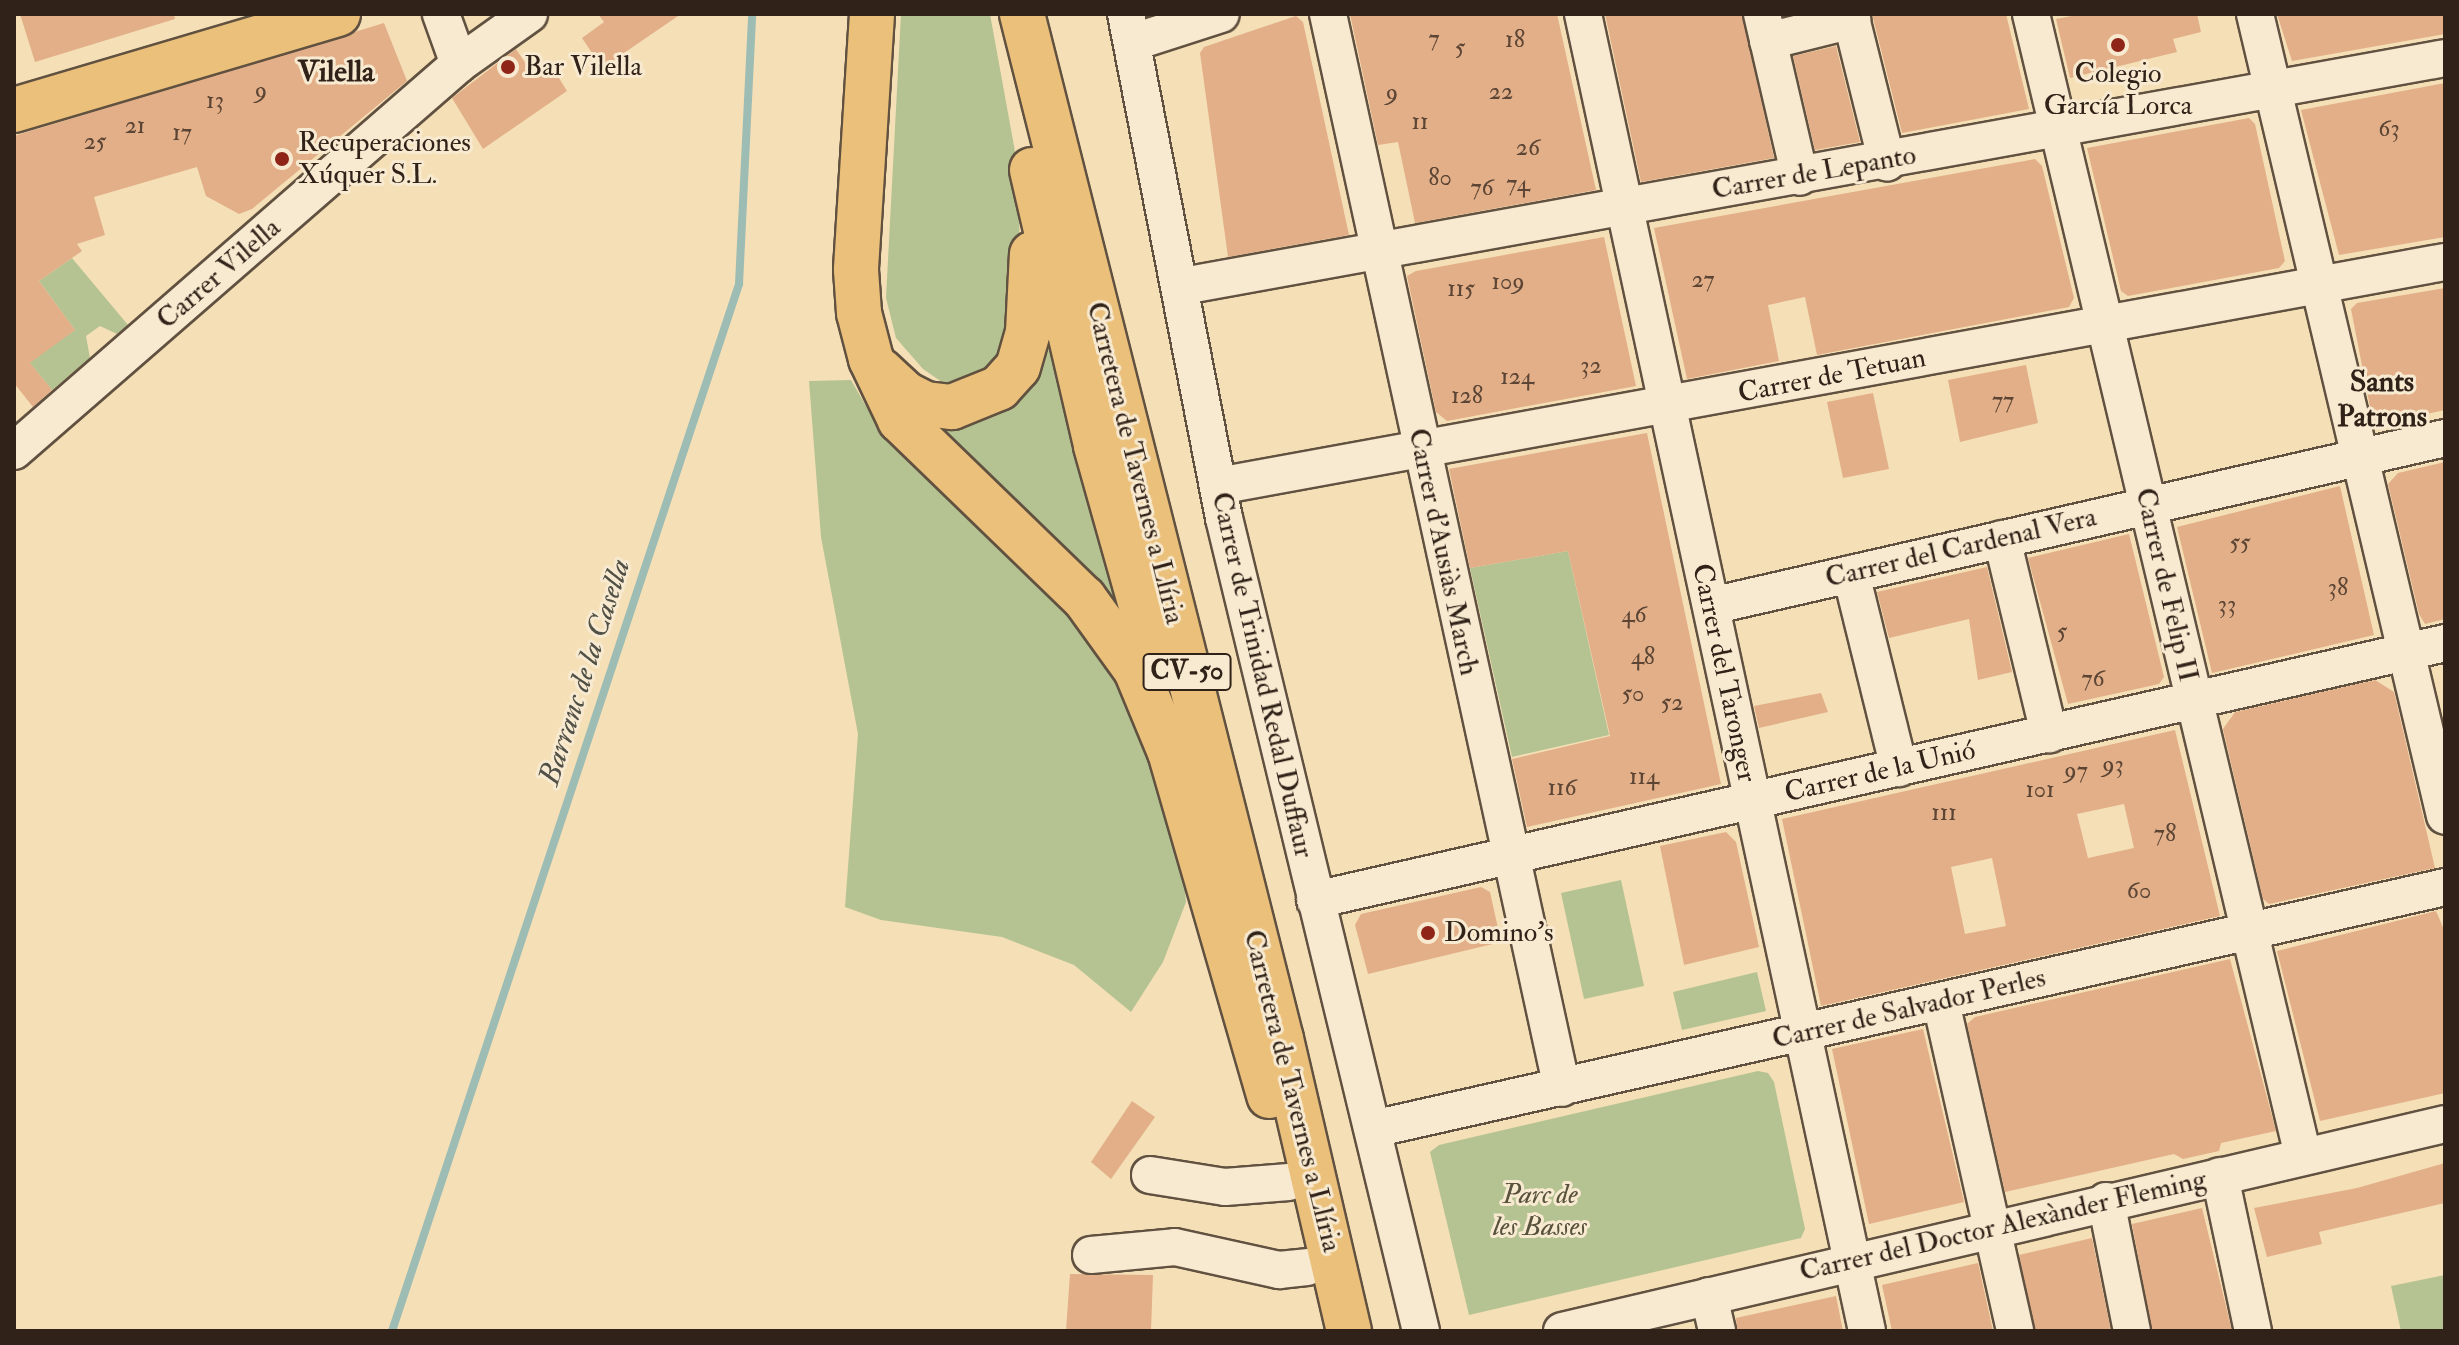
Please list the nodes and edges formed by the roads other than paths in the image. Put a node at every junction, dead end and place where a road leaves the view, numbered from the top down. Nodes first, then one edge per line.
1 (338, 14) edge
2 (441, 14) edge
3 (529, 14) edge
4 (1005, 14) edge
5 (1022, 14) edge
6 (1221, 14) edge
7 (1328, 14) edge
8 (1583, 14) edge
9 (2031, 14) edge
10 (2255, 14) edge
11 (1851, 17) edge
12 (293, 20) edge
13 (868, 27) edge
14 (1130, 28) edge
15 (1765, 28) edge
16 (2445, 58) edge
17 (459, 64) junction
18 (2272, 89) junction
19 (14, 110) edge
20 (2058, 128) junction
21 (1026, 140) junction
22 (1887, 162) junction
23 (1800, 177) junction
24 (1623, 205) junction
25 (1379, 249) junction
26 (2445, 262) edge
27 (1183, 286) junction
28 (2319, 287) junction
29 (2104, 324) junction
30 (871, 359) junction
31 (1668, 406) junction
32 (2445, 438) edge
33 (1420, 449) junction
34 (14, 451) edge
35 (2359, 459) junction
36 (1218, 486) junction
37 (2147, 505) junction
38 (2002, 539) junction
39 (1851, 574) junction
40 (1711, 606) junction
41 (2445, 643) edge
42 (2407, 652) junction
43 (2193, 701) junction
44 (2049, 734) junction
45 (1899, 768) junction
46 (1751, 802) junction
47 (2445, 816) edge
48 (1509, 856) junction
49 (2445, 887) edge
50 (1315, 900) junction
51 (2248, 933) junction
52 (1941, 1002) junction
53 (1801, 1033) junction
54 (1562, 1088) junction
55 (1273, 1106) junction
56 (2445, 1124) edge
57 (1373, 1129) junction
58 (2303, 1156) junction
59 (1150, 1175) dead end
60 (2220, 1176) junction
61 (1289, 1182) junction
62 (2106, 1201) junction
63 (1992, 1228) junction
64 (1091, 1255) dead end
65 (1852, 1262) junction
66 (1307, 1267) junction
67 (1709, 1296) junction
68 (1570, 1330) edge
69 (1322, 1331) edge
70 (1349, 1331) edge
71 (1421, 1331) edge
72 (1717, 1331) edge
73 (1867, 1331) edge
74 (2015, 1331) edge
75 (2132, 1331) edge
76 (2253, 1331) edge

1 - 12 main road
2 - 17 street
3 - 17 street, Carrer Vilella
4 - 21 main road, Carretera de Tavernes a Llíria / CV-50
5 - 70 main road, Carretera de Tavernes a Llíria / CV-50
6 - 14 street
7 - 25 street, Carrer d'Ausiàs March
8 - 24 street, Carrer del Taronger
9 - 20 street, Carrer de Felip II
10 - 18 street
11 - 15 street
11 - 22 street
12 - 19 main road
13 - 30 main road
14 - 27 street, Carrer de Trinidad Redal Duffaur
15 - 23 street
16 - 18 street, Carrer de Lepanto
17 - 34 street, Carrer Vilella
18 - 20 street, Carrer de Lepanto
18 - 28 street
20 - 22 street, Carrer de Lepanto
20 - 29 street, Carrer de Felip II
21 - 30 main road
21 - 55 main road, Carretera de Tavernes a Llíria / CV-50
22 - 23 street, Carrer de Lepanto
23 - 24 street, Carrer de Lepanto
24 - 25 street, Carrer de Lepanto
24 - 31 street, Carrer del Taronger
25 - 27 street, Carrer de Lepanto
25 - 33 street, Carrer d'Ausiàs March
26 - 28 street, Carrer de Tetuan
27 - 36 street, Carrer de Trinidad Redal Duffaur
28 - 29 street, Carrer de Tetuan
28 - 35 street
29 - 31 street, Carrer de Tetuan
29 - 37 street, Carrer de Felip II
30 - 55 main road
31 - 33 street, Carrer de Tetuan
31 - 40 street, Carrer del Taronger
32 - 35 street, Carrer del Cardenal Vera
33 - 36 street, Carrer de Tetuan
33 - 48 street, Carrer d'Ausiàs March
35 - 37 street, Carrer del Cardenal Vera
35 - 42 street
36 - 50 street, Carrer de Trinidad Redal Duffaur
37 - 38 street, Carrer del Cardenal Vera
37 - 43 street, Carrer de Felip II
38 - 39 street, Carrer del Cardenal Vera
38 - 44 street
39 - 40 street, Carrer del Cardenal Vera
39 - 45 street
40 - 46 street, Carrer del Taronger
41 - 42 street, Carrer de la Unió
42 - 43 street, Carrer de la Unió
42 - 47 street
43 - 44 street, Carrer de la Unió
43 - 51 street, Carrer de Felip II
44 - 45 street, Carrer de la Unió
45 - 46 street, Carrer de la Unió
46 - 48 street, Carrer de la Unió
46 - 53 street, Carrer del Taronger
48 - 50 street, Carrer de la Unió
48 - 54 street, Carrer d'Ausiàs March
49 - 51 street, Carrer de Salvador Perles
50 - 57 street, Carrer de Trinidad Redal Duffaur
51 - 52 street, Carrer de Salvador Perles
51 - 58 street, Carrer de Felip II
52 - 53 street, Carrer de Salvador Perles
52 - 63 street
53 - 54 street, Carrer de Salvador Perles
53 - 65 street, Carrer del Taronger
54 - 57 street, Carrer de Salvador Perles
55 - 61 main road, Carretera de Tavernes a Llíria / CV-50
56 - 58 street, Carrer del Doctor Alexànder Fleming
57 - 71 street, Carrer de Trinidad Redal Duffaur
58 - 60 street, Carrer del Doctor Alexànder Fleming
59 - 61 street
60 - 62 street, Carrer del Doctor Alexànder Fleming
60 - 76 street
61 - 66 main road, Carretera de Tavernes a Llíria / CV-50
62 - 63 street, Carrer del Doctor Alexànder Fleming
62 - 75 street
63 - 65 street, Carrer del Doctor Alexànder Fleming
63 - 74 street
64 - 66 street
65 - 67 street, Carrer del Doctor Alexànder Fleming
65 - 73 street, Carrer del Taronger
66 - 69 main road, Carretera de Tavernes a Llíria / CV-50
67 - 68 street, Carrer del Doctor Alexànder Fleming
67 - 72 street

